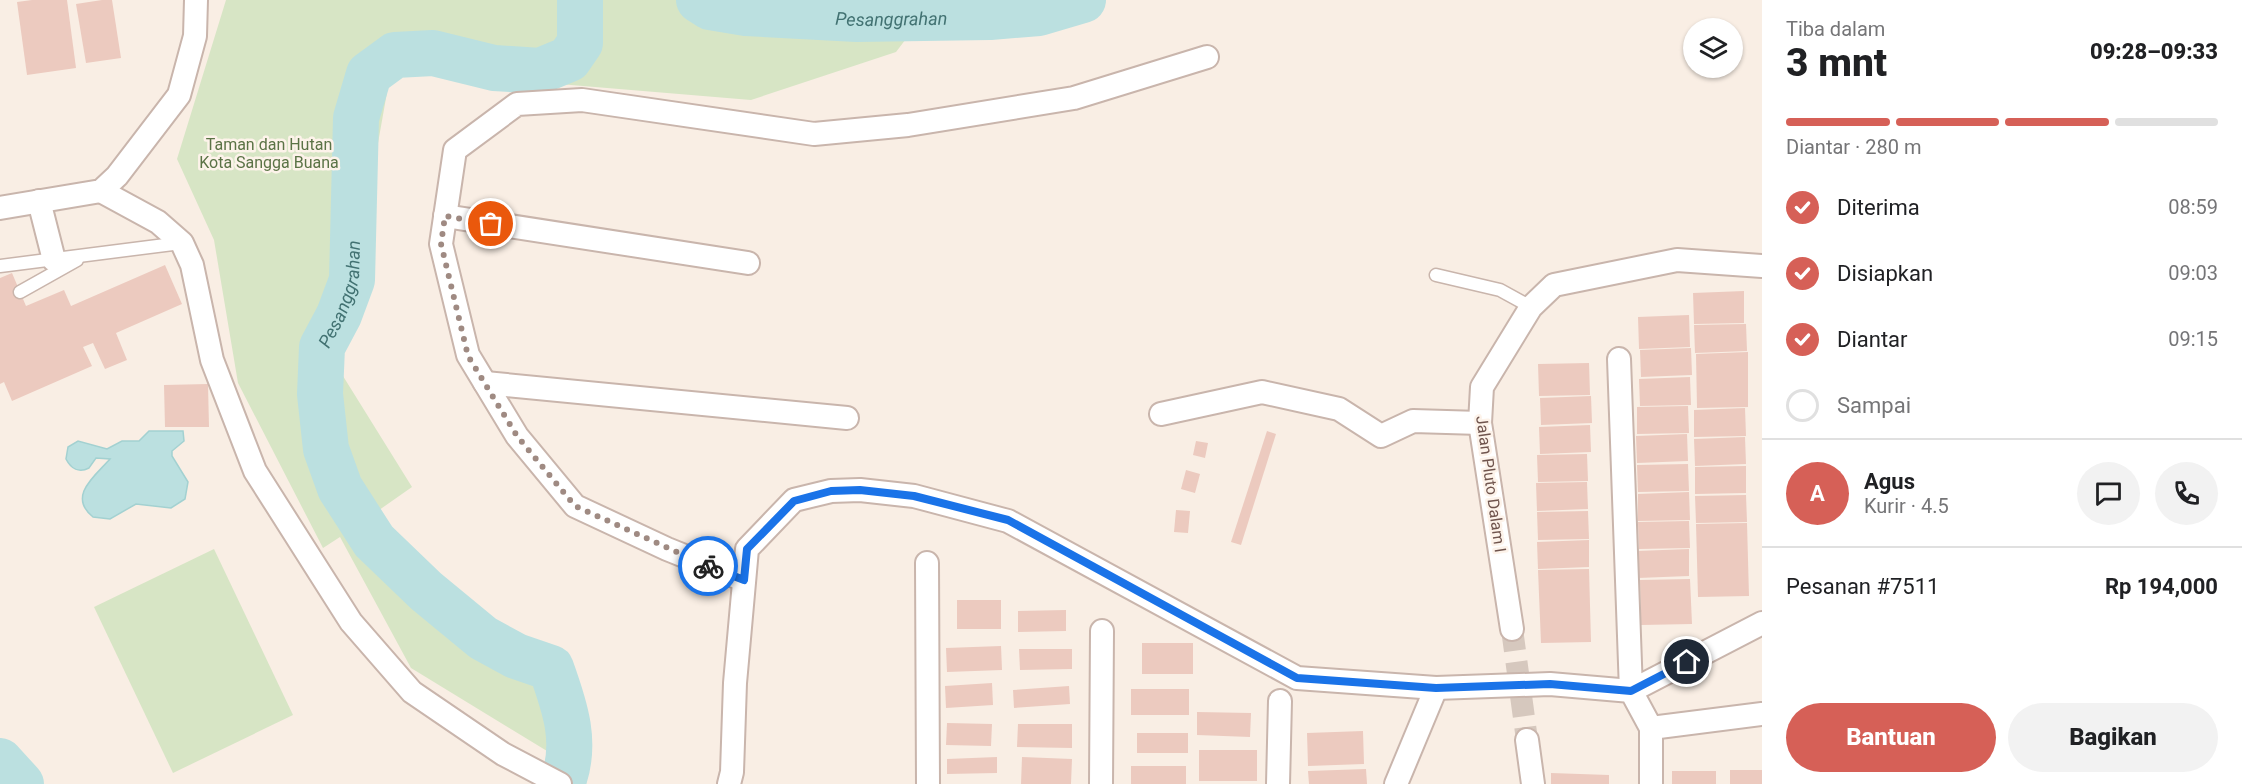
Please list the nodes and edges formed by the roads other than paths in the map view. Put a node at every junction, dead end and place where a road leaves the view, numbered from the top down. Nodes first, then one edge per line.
1 (196, 0) edge
2 (1207, 57) dead end
3 (101, 191) junction
4 (39, 201) junction
5 (0, 208) edge
6 (445, 216) junction
7 (182, 243) junction
8 (83, 256) junction
9 (54, 260) junction
10 (748, 263) dead end
11 (0, 266) edge
12 (1762, 266) edge
13 (1436, 275) dead end
14 (20, 292) dead end
15 (1531, 307) junction
16 (1619, 359) dead end
17 (485, 383) junction
18 (1161, 414) dead end
19 (847, 418) dead end
20 (1480, 423) junction
21 (927, 562) dead end
22 (744, 580) junction
23 (1762, 622) edge
24 (1512, 629) tunnel mouth
25 (1102, 630) dead end
26 (1436, 688) junction
27 (1631, 691) junction
28 (1280, 701) dead end
29 (1762, 714) edge
30 (1651, 728) junction
31 (1527, 740) tunnel mouth
32 (560, 784) edge
33 (729, 784) edge
34 (928, 784) edge
35 (1101, 784) edge
36 (1278, 784) edge
37 (1396, 784) edge
38 (1533, 784) edge
39 (1651, 784) edge

1 - 3 street
2 - 6 street
3 - 4 street
3 - 7 street
4 - 5 street
4 - 9 street
6 - 10 street
6 - 17 street
7 - 8 lane
7 - 32 street
8 - 9 lane
8 - 14 lane
9 - 11 lane
12 - 15 street, Jalan Pluto Dalam I
13 - 15 lane
15 - 20 street, Jalan Pluto Dalam I
16 - 27 street
17 - 19 street
17 - 22 street
18 - 20 street
20 - 24 street, Jalan Pluto Dalam I
21 - 34 street
22 - 26 street
22 - 33 street
23 - 27 street
25 - 35 street
26 - 27 street
26 - 37 street
27 - 30 street
28 - 36 street
29 - 30 street
30 - 39 street
31 - 38 street

